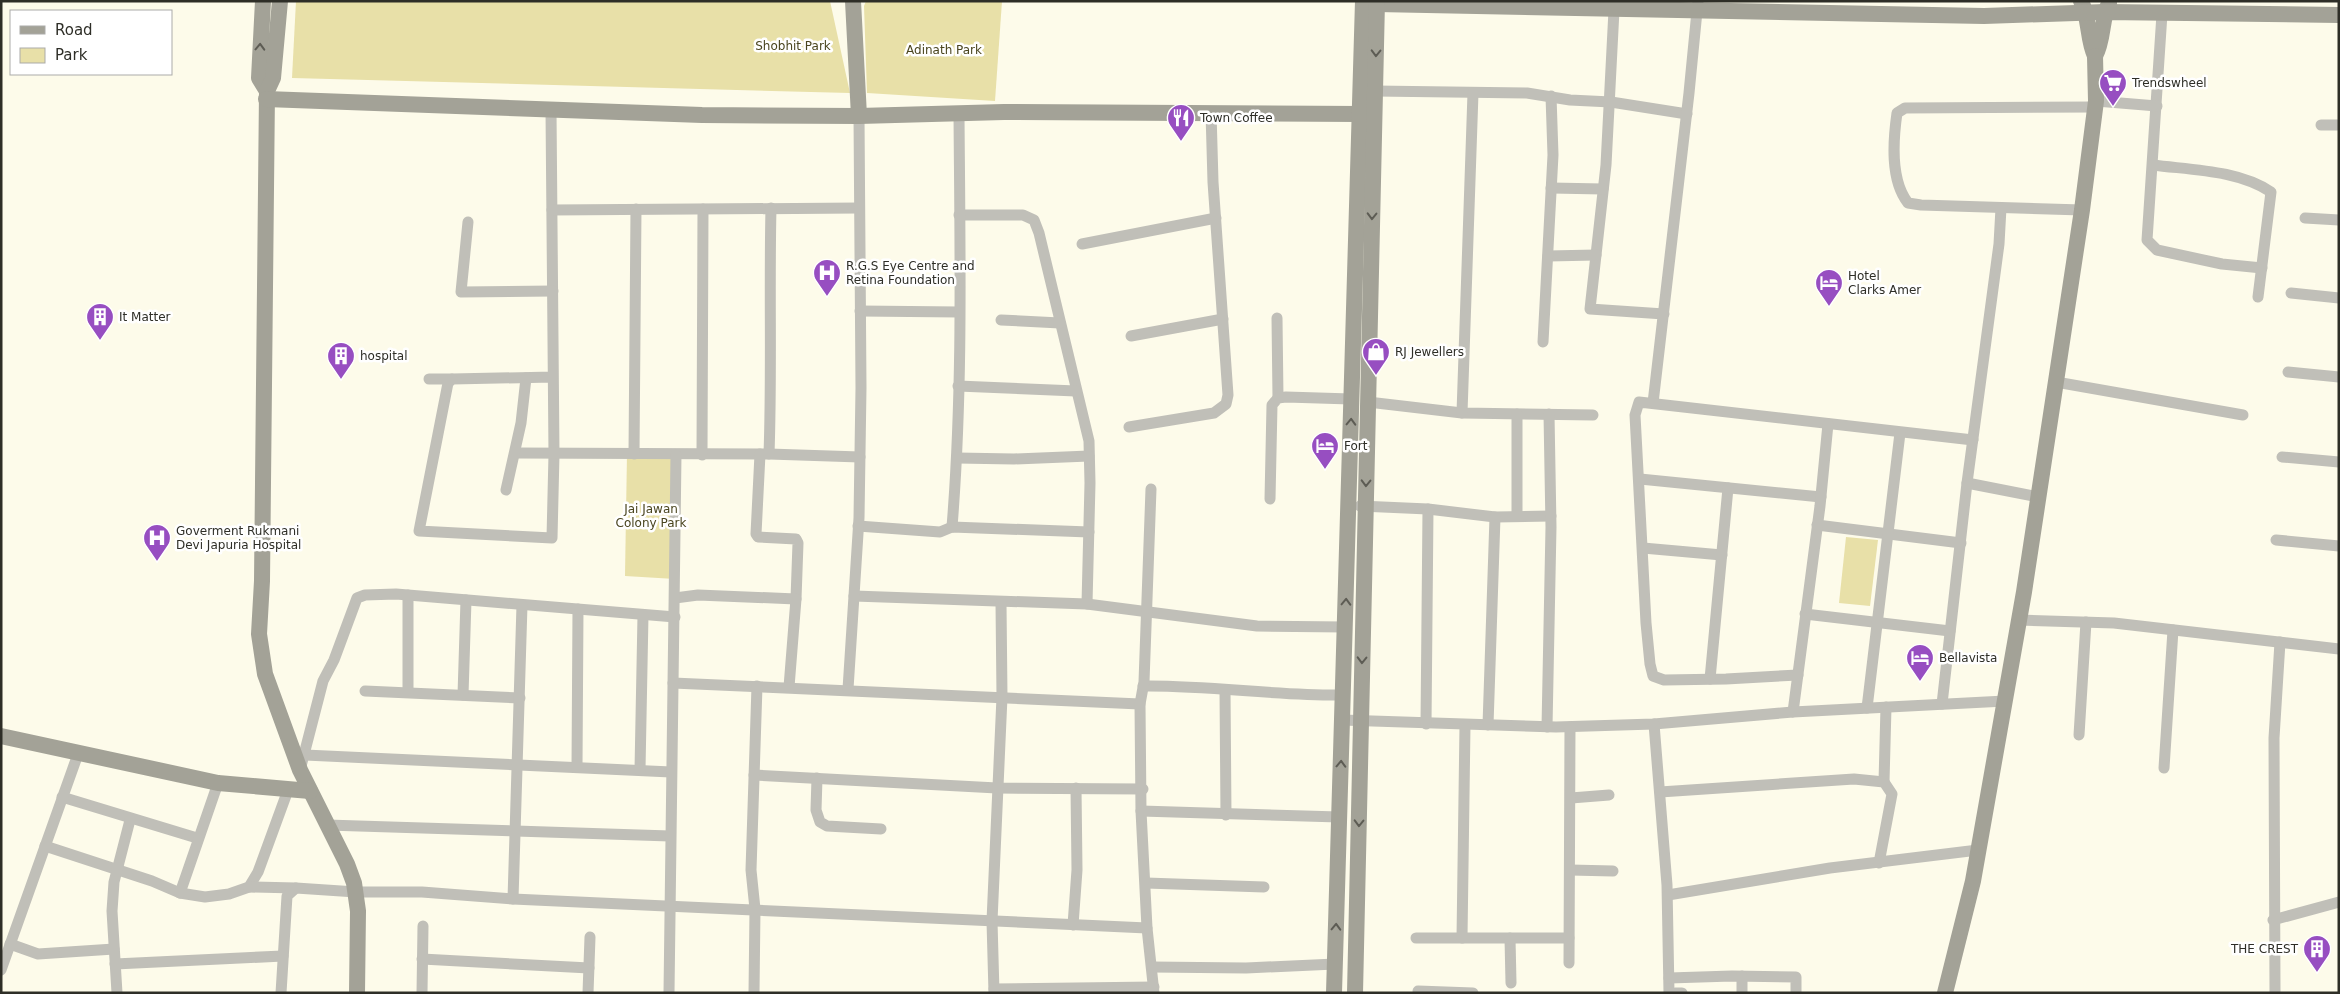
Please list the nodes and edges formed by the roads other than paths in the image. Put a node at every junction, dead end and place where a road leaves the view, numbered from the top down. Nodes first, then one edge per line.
1 (263, 1) edge
2 (280, 1) edge
3 (853, 1) edge
4 (1372, 2) edge
5 (1697, 6) edge
6 (2084, 7) edge
7 (2108, 7) edge
8 (1614, 10) junction
9 (2162, 14) junction
10 (2339, 15) edge
11 (2095, 56) junction
12 (1375, 91) junction
13 (1473, 93) junction
14 (266, 95) junction
15 (1551, 96) junction
16 (1611, 102) junction
17 (2096, 104) junction
18 (2157, 106) junction
19 (551, 110) junction
20 (1211, 112) junction
21 (959, 114) junction
22 (1360, 114) junction
23 (1687, 114) junction
24 (859, 116) junction
25 (2321, 125) dead end
26 (2339, 125) edge
27 (2153, 166) junction
28 (1551, 188) junction
29 (1603, 189) junction
30 (771, 208) junction
31 (859, 208) junction
32 (2001, 208) junction
33 (636, 209) junction
34 (703, 209) junction
35 (552, 210) junction
36 (2082, 210) junction
37 (959, 215) junction
38 (1216, 218) junction
39 (2305, 218) dead end
40 (2339, 220) edge
41 (468, 222) dead end
42 (1082, 244) dead end
43 (1596, 255) junction
44 (1548, 256) junction
45 (2262, 268) junction
46 (553, 291) junction
47 (2291, 293) dead end
48 (2258, 297) dead end
49 (2339, 298) edge
50 (860, 311) junction
51 (959, 312) junction
52 (1664, 314) junction
53 (1277, 318) dead end
54 (1224, 319) junction
55 (1001, 320) dead end
56 (1060, 323) junction
57 (1131, 336) dead end
58 (1543, 342) dead end
59 (2288, 372) dead end
60 (553, 377) junction
61 (2339, 377) edge
62 (526, 378) junction
63 (429, 379) dead end
64 (452, 379) junction
65 (2056, 382) junction
66 (958, 386) junction
67 (1076, 390) junction
68 (1278, 398) junction
69 (1351, 398) junction
70 (1368, 402) junction
71 (1653, 403) junction
72 (1462, 413) junction
73 (1517, 414) junction
74 (1549, 414) junction
75 (1593, 415) dead end
76 (2243, 415) dead end
77 (1828, 424) junction
78 (1129, 427) dead end
79 (1900, 433) junction
80 (1973, 440) junction
81 (516, 453) junction
82 (554, 454) junction
83 (634, 454) junction
84 (764, 454) junction
85 (676, 455) junction
86 (702, 455) junction
87 (1089, 456) junction
88 (860, 457) junction
89 (2282, 457) dead end
90 (957, 458) junction
91 (2339, 462) edge
92 (1640, 479) junction
93 (1967, 483) junction
94 (1728, 488) junction
95 (1151, 489) dead end
96 (506, 490) dead end
97 (1821, 497) junction
98 (2039, 497) junction
99 (1270, 499) dead end
100 (1348, 506) junction
101 (1366, 507) junction
102 (1428, 509) junction
103 (1495, 516) junction
104 (1518, 516) junction
105 (1550, 516) junction
106 (1817, 525) junction
107 (858, 526) junction
108 (952, 527) junction
109 (1089, 532) junction
110 (1887, 532) junction
111 (2276, 540) dead end
112 (1961, 543) junction
113 (2339, 546) edge
114 (1643, 548) junction
115 (1722, 555) junction
116 (408, 595) junction
117 (854, 596) junction
118 (675, 598) junction
119 (796, 599) junction
120 (466, 600) junction
121 (1001, 603) junction
122 (1087, 604) junction
123 (522, 605) junction
124 (578, 610) junction
125 (1147, 611) junction
126 (644, 614) junction
127 (1805, 614) junction
128 (674, 617) junction
129 (2019, 620) junction
130 (2086, 622) junction
131 (1876, 623) junction
132 (1345, 627) junction
133 (2173, 630) junction
134 (1950, 631) junction
135 (2280, 642) junction
136 (2339, 649) edge
137 (1798, 675) junction
138 (1710, 679) junction
139 (673, 683) junction
140 (757, 686) junction
141 (1143, 686) junction
142 (789, 687) junction
143 (848, 689) junction
144 (1225, 690) junction
145 (365, 691) dead end
146 (408, 692) junction
147 (463, 695) junction
148 (1343, 696) junction
149 (1002, 697) junction
150 (520, 698) junction
151 (2005, 701) junction
152 (1140, 704) junction
153 (1942, 704) junction
154 (1886, 707) junction
155 (1867, 708) junction
156 (1793, 712) junction
157 (1342, 720) junction
158 (1361, 721) junction
159 (1426, 724) junction
160 (1654, 724) junction
161 (1465, 725) junction
162 (1488, 725) junction
163 (1570, 726) junction
164 (1547, 727) junction
165 (2079, 735) dead end
166 (1, 736) edge
167 (78, 754) junction
168 (302, 762) junction
169 (517, 764) junction
170 (577, 767) junction
171 (2164, 768) dead end
172 (640, 770) junction
173 (671, 772) junction
174 (754, 775) junction
175 (817, 778) junction
176 (1884, 782) junction
177 (218, 783) junction
178 (997, 788) junction
179 (1076, 788) junction
180 (1143, 789) junction
181 (288, 790) junction
182 (310, 791) junction
183 (1660, 792) junction
184 (1609, 795) dead end
185 (62, 798) junction
186 (1571, 798) junction
187 (1141, 811) junction
188 (1226, 815) junction
189 (1339, 818) junction
190 (130, 820) junction
191 (327, 825) junction
192 (881, 829) dead end
193 (515, 832) junction
194 (670, 836) junction
195 (197, 838) junction
196 (45, 846) junction
197 (1978, 850) junction
198 (1879, 863) junction
199 (1570, 870) junction
200 (117, 871) junction
201 (1613, 871) dead end
202 (1146, 883) junction
203 (249, 887) junction
204 (1264, 887) dead end
205 (296, 888) junction
206 (356, 892) junction
207 (180, 893) junction
208 (1668, 895) junction
209 (513, 899) junction
210 (2339, 902) edge
211 (668, 905) junction
212 (755, 909) junction
213 (992, 920) junction
214 (2273, 920) junction
215 (1073, 925) junction
216 (423, 926) dead end
217 (1147, 928) junction
218 (590, 937) dead end
219 (1416, 938) dead end
220 (1462, 938) junction
221 (1510, 938) junction
222 (1569, 938) junction
223 (10, 944) junction
224 (114, 949) junction
225 (283, 956) junction
226 (422, 960) junction
227 (1568, 963) dead end
228 (115, 964) junction
229 (1335, 964) junction
230 (1152, 967) junction
231 (589, 968) junction
232 (1, 970) edge
233 (1742, 976) junction
234 (1669, 978) junction
235 (1511, 983) dead end
236 (1079, 990) edge
237 (1154, 990) edge
238 (994, 991) edge
239 (1418, 991) dead end
240 (118, 993) edge
241 (281, 993) edge
242 (357, 993) edge
243 (422, 993) edge
244 (588, 993) edge
245 (669, 993) edge
246 (754, 993) edge
247 (1334, 993) edge
248 (1355, 993) edge
249 (1473, 993) edge
250 (1669, 993) edge
251 (1675, 993) edge
252 (1682, 993) edge
253 (1742, 993) edge
254 (1796, 993) edge
255 (1944, 993) edge
256 (2275, 993) edge

14 -> 1 street
2 - 14 street
3 - 24 street
4 - 8 street
4 -> 12 street
4 - 22 street
5 - 6 street
5 - 8 street
5 - 23 street
6 - 7 street
6 - 11 street
7 - 9 street
7 - 11 street
8 - 16 street
9 - 10 street
9 - 18 street
11 - 17 street
12 - 13 street
12 -> 70 street
13 - 15 street
13 - 72 street
14 - 19 street
14 - 168 street
15 - 16 street
15 - 28 street
16 - 23 street
16 - 29 street
17 - 18 street
17 - 32 street
17 - 36 street
18 - 27 street
19 - 24 street
19 - 35 street
20 - 21 street
20 - 22 street
20 - 38 street
21 - 24 street
21 - 37 street
22 - 69 street
23 - 52 street
24 - 31 street
25 - 26 street
27 - 45 street
27 - 45 street
28 - 29 street
28 - 44 street
29 - 43 street
30 - 31 street
30 - 34 street
30 - 84 street
31 - 50 street
32 - 36 street
32 - 80 street
33 - 34 street
33 - 35 street
33 - 83 street
34 - 86 street
35 - 46 street
36 - 65 street
37 - 51 street
37 - 56 street
38 - 42 street
38 - 54 street
39 - 40 street
41 - 46 street
43 - 44 street
43 - 52 street
44 - 58 street
45 - 48 street
46 - 60 street
47 - 49 street
50 - 51 street
50 - 88 street
51 - 66 street
52 - 71 street
53 - 68 street
54 - 57 street
54 - 78 street
55 - 56 street
56 - 67 street
59 - 61 street
60 - 62 street
60 - 82 street
62 - 64 street
62 - 81 street
63 - 64 street
64 - 82 street
65 - 76 street
65 - 98 street
66 - 67 street
66 - 90 street
67 - 87 street
68 - 69 street
68 - 99 street
100 -> 69 street
70 - 72 street
70 -> 101 street
71 - 77 street
71 - 92 street
72 - 73 street
73 - 74 street
73 - 104 street
74 - 75 street
74 - 105 street
77 - 79 street
77 - 97 street
79 - 80 street
79 - 110 street
80 - 93 street
81 - 82 street
81 - 96 street
82 - 83 street
83 - 85 street
84 - 86 street
84 - 88 street
84 - 119 street
85 - 86 street
85 - 118 street
87 - 90 street
87 - 109 street
88 - 107 street
89 - 91 street
90 - 108 street
92 - 94 street
92 - 114 street
93 - 98 street
93 - 112 street
94 - 97 street
94 - 115 street
95 - 125 street
97 - 106 street
98 - 129 street
100 - 101 street
132 -> 100 street
101 - 102 street
101 -> 158 street
102 - 103 street
102 - 159 street
103 - 104 street
103 - 162 street
104 - 105 street
105 - 164 street
106 - 110 street
106 - 127 street
107 - 108 street
107 - 117 street
108 - 109 street
109 - 122 street
110 - 112 street
110 - 131 street
111 - 113 street
112 - 134 street
114 - 115 street
114 - 138 street
115 - 138 street
116 - 120 street
116 - 146 street
116 - 168 street
117 - 121 street
117 - 143 street
118 - 119 street
118 - 128 street
119 - 142 street
120 - 123 street
120 - 147 street
121 - 122 street
121 - 149 street
122 - 125 street
123 - 124 street
123 - 150 street
124 - 126 street
124 - 170 street
125 - 132 street
125 - 141 street
126 - 128 street
126 - 172 street
127 - 131 street
127 - 137 street
128 - 139 street
129 - 130 street
129 - 151 street
130 - 133 street
130 - 165 street
131 - 134 street
131 - 155 street
132 - 148 street
133 - 135 street
133 - 171 street
134 - 153 street
135 - 136 street
135 - 214 street
137 - 138 street
137 - 156 street
139 - 140 street
139 - 173 street
140 - 142 street
140 - 174 street
141 - 144 street
141 - 152 street
142 - 143 street
143 - 149 street
144 - 148 street
144 - 188 street
145 - 146 street
146 - 147 street
147 - 150 street
148 - 157 street
149 - 152 street
149 - 178 street
150 - 169 street
151 - 153 street
151 - 197 street
152 - 180 street
153 - 154 street
154 - 155 street
154 - 176 street
155 - 156 street
156 - 160 street
157 - 158 street
189 -> 157 street
158 - 159 street
158 -> 248 street
159 - 161 street
160 - 163 street
160 - 183 street
161 - 162 street
161 - 220 street
162 - 164 street
163 - 164 street
163 - 186 street
166 - 167 street
167 - 177 street
167 - 185 street
168 - 169 street
168 - 182 street
169 - 170 street
169 - 193 street
170 - 172 street
172 - 173 street
173 - 194 street
174 - 175 street
174 - 212 street
175 - 178 street
175 - 192 street
176 - 183 street
176 - 198 street
177 - 181 street
177 - 195 street
178 - 179 street
178 - 213 street
179 - 180 street
179 - 215 street
180 - 187 street
181 - 182 street
181 - 203 street
182 - 191 street
183 - 208 street
184 - 186 street
185 - 190 street
185 - 196 street
186 - 199 street
187 - 188 street
187 - 202 street
188 - 189 street
229 -> 189 street
190 - 195 street
190 - 200 street
191 - 193 street
191 - 206 street
193 - 194 street
193 - 209 street
194 - 211 street
195 - 207 street
196 - 200 street
196 - 223 street
197 - 198 street
197 - 255 street
198 - 208 street
199 - 201 street
199 - 222 street
200 - 207 street
200 - 224 street
202 - 204 street
202 - 217 street
203 - 205 street
203 - 207 street
205 - 206 street
205 - 225 street
206 - 209 street
206 - 242 street
208 - 234 street
209 - 211 street
210 - 214 street
211 - 212 street
211 - 245 street
212 - 213 street
212 - 246 street
213 - 215 street
213 - 238 street
214 - 256 street
215 - 217 street
216 - 226 street
217 - 230 street
218 - 231 street
219 - 220 street
220 - 221 street
221 - 222 street
221 - 235 street
222 - 227 street
223 - 224 street
223 - 232 street
224 - 228 street
225 - 228 street
225 - 241 street
226 - 231 street
226 - 243 street
228 - 240 street
229 - 230 street
229 - 247 street
230 - 237 street
231 - 244 street
233 - 234 street
233 - 253 street
233 - 254 street
234 - 250 street
236 - 237 street
236 - 238 street
239 - 249 street
251 - 252 street

